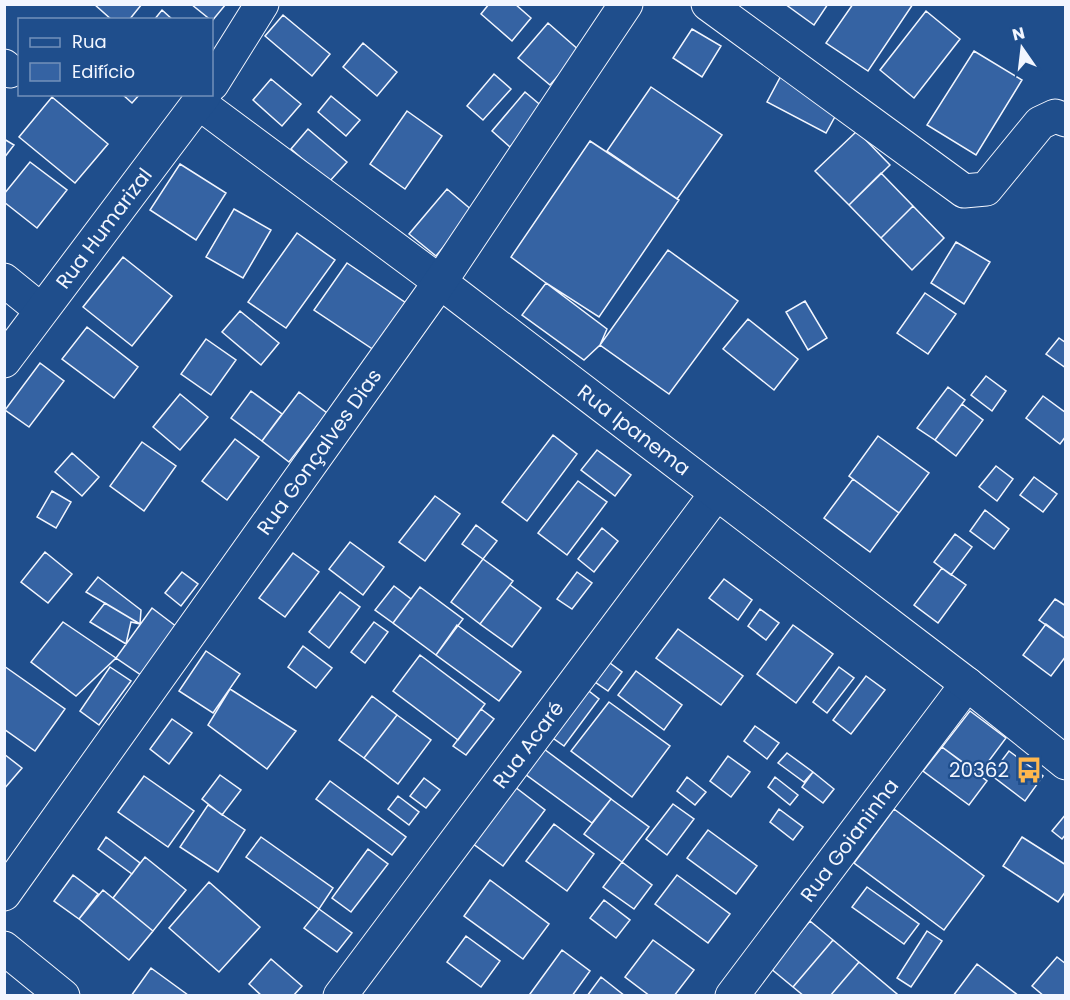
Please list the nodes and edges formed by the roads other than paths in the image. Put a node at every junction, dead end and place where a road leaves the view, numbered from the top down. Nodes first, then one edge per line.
1 (262, 4) edge
2 (626, 4) edge
3 (708, 4) edge
4 (213, 81) edge
5 (203, 96) edge
6 (208, 96) edge
7 (1065, 120) edge
8 (4, 280) edge
9 (440, 282) junction
10 (41, 310) junction
11 (4, 361) edge
12 (716, 494) junction
13 (967, 684) junction
14 (1065, 764) edge
15 (4, 894) edge
16 (4, 948) edge
17 (63, 996) edge
18 (340, 996) edge
19 (732, 996) edge

1 - 4 street, Rua Humarizal
2 - 9 street, Rua Gonçalves Dias
3 - 7 street
5 - 10 street, Rua Humarizal
6 - 9 street, Rua Ipanema
8 - 10 street
9 - 12 street, Rua Ipanema
9 - 15 street, Rua Gonçalves Dias
10 - 11 street, Rua Humarizal
12 - 13 street, Rua Ipanema
12 - 18 street, Rua Acaré
13 - 14 street, Rua Ipanema
13 - 19 street, Rua Goianinha
16 - 17 street

